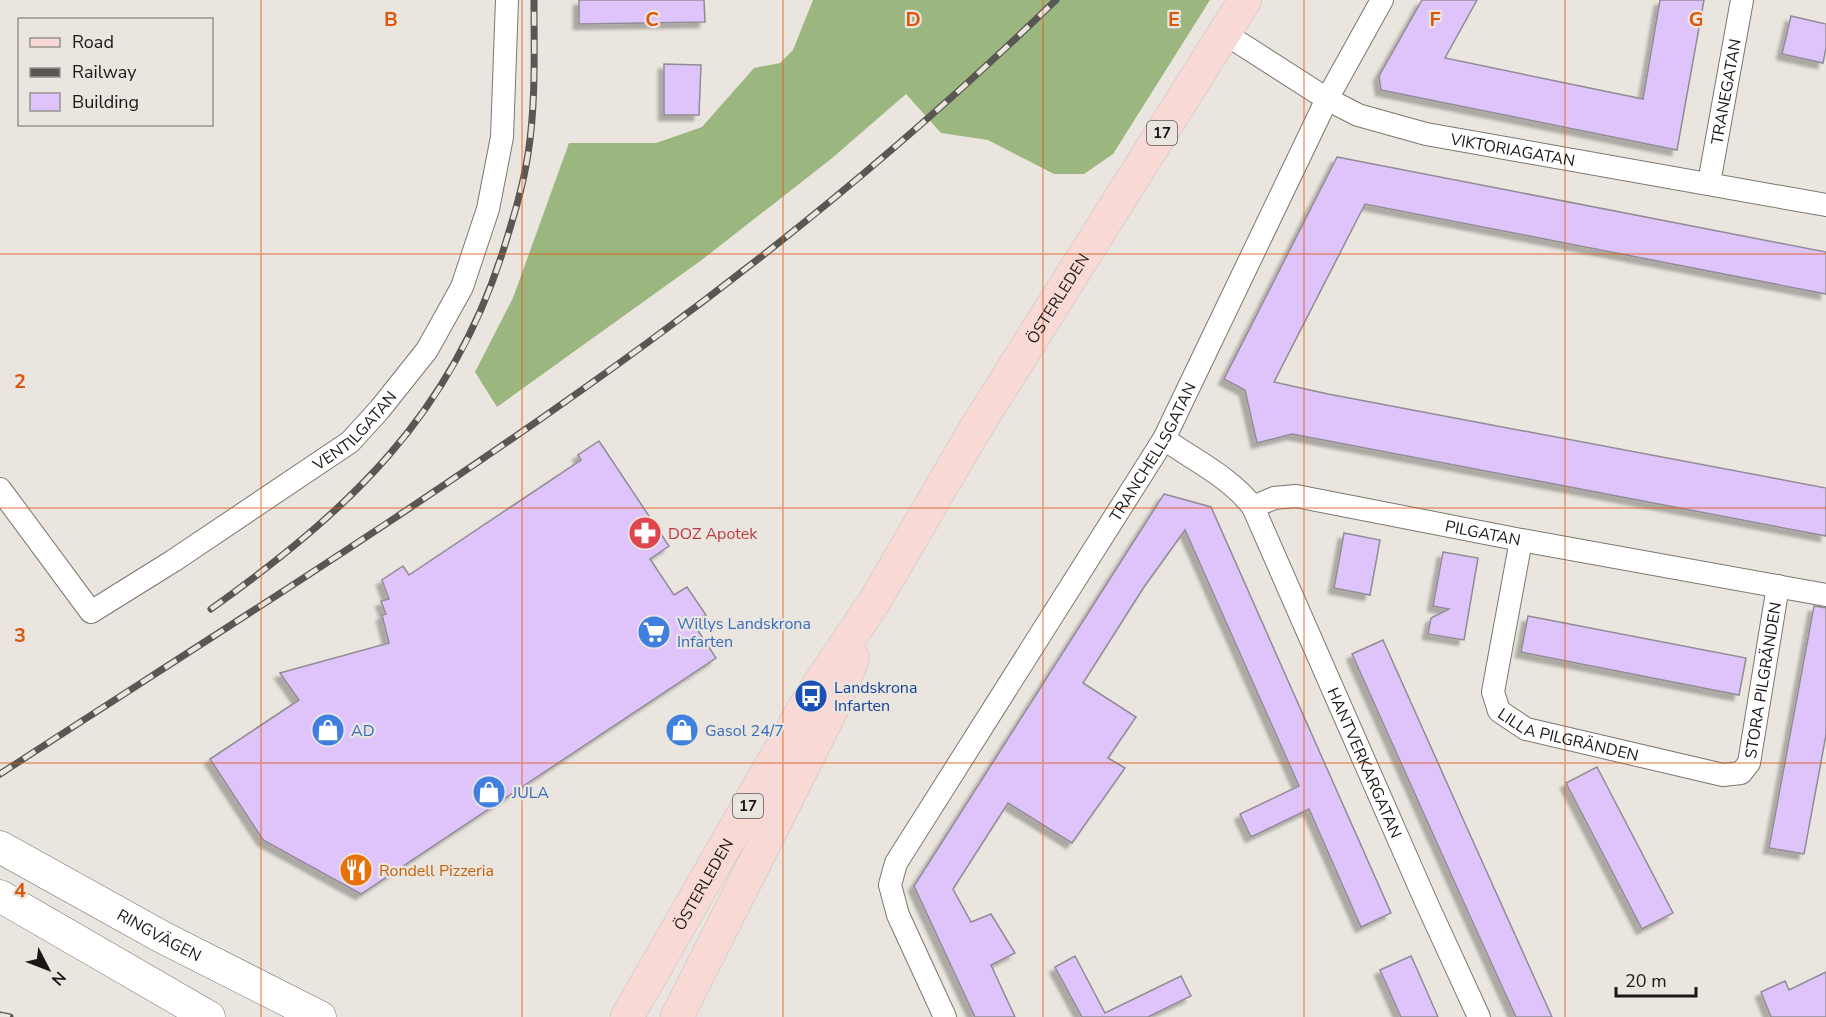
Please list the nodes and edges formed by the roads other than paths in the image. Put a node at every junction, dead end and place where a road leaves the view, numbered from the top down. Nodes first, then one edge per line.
1 (507, 0) edge
2 (1245, 0) edge
3 (1382, 0) edge
4 (1742, 0) edge
5 (1224, 33) junction
6 (1327, 99) junction
7 (1708, 183) junction
8 (1826, 205) edge
9 (1164, 439) junction
10 (0, 489) edge
11 (1253, 507) junction
12 (1521, 540) junction
13 (1778, 586) junction
14 (1826, 596) edge
15 (876, 599) junction
16 (1741, 773) joint
17 (0, 847) edge
18 (0, 896) edge
19 (210, 1017) edge
20 (320, 1017) edge
21 (627, 1017) edge
22 (677, 1017) edge
23 (945, 1017) edge
24 (1479, 1017) edge

1 - 10 street, VENTILGATAN
2 - 5 main road, ÖSTERLEDEN / 17
3 - 6 street, TRANCHELLSGATAN
4 - 7 street, TRANEGATAN
5 - 6 street, VIKTORIAGATAN
5 - 15 main road, ÖSTERLEDEN / 17
6 - 7 street, VIKTORIAGATAN
6 - 9 street, TRANCHELLSGATAN
7 - 8 street, VIKTORIAGATAN
9 - 11 street
9 - 23 street, TRANCHELLSGATAN
11 - 12 street, PILGATAN
11 - 24 street, HANTVERKARGATAN
12 - 13 street, PILGATAN
12 - 16 street, LILLA PILGRÄNDEN
13 - 14 street, PILGATAN
13 - 16 street, STORA PILGRÄNDEN
15 - 21 main road, ÖSTERLEDEN / 17
15 - 22 main road, ÖSTERLEDEN / 17
17 - 20 main road, RINGVÄGEN
18 - 19 main road

